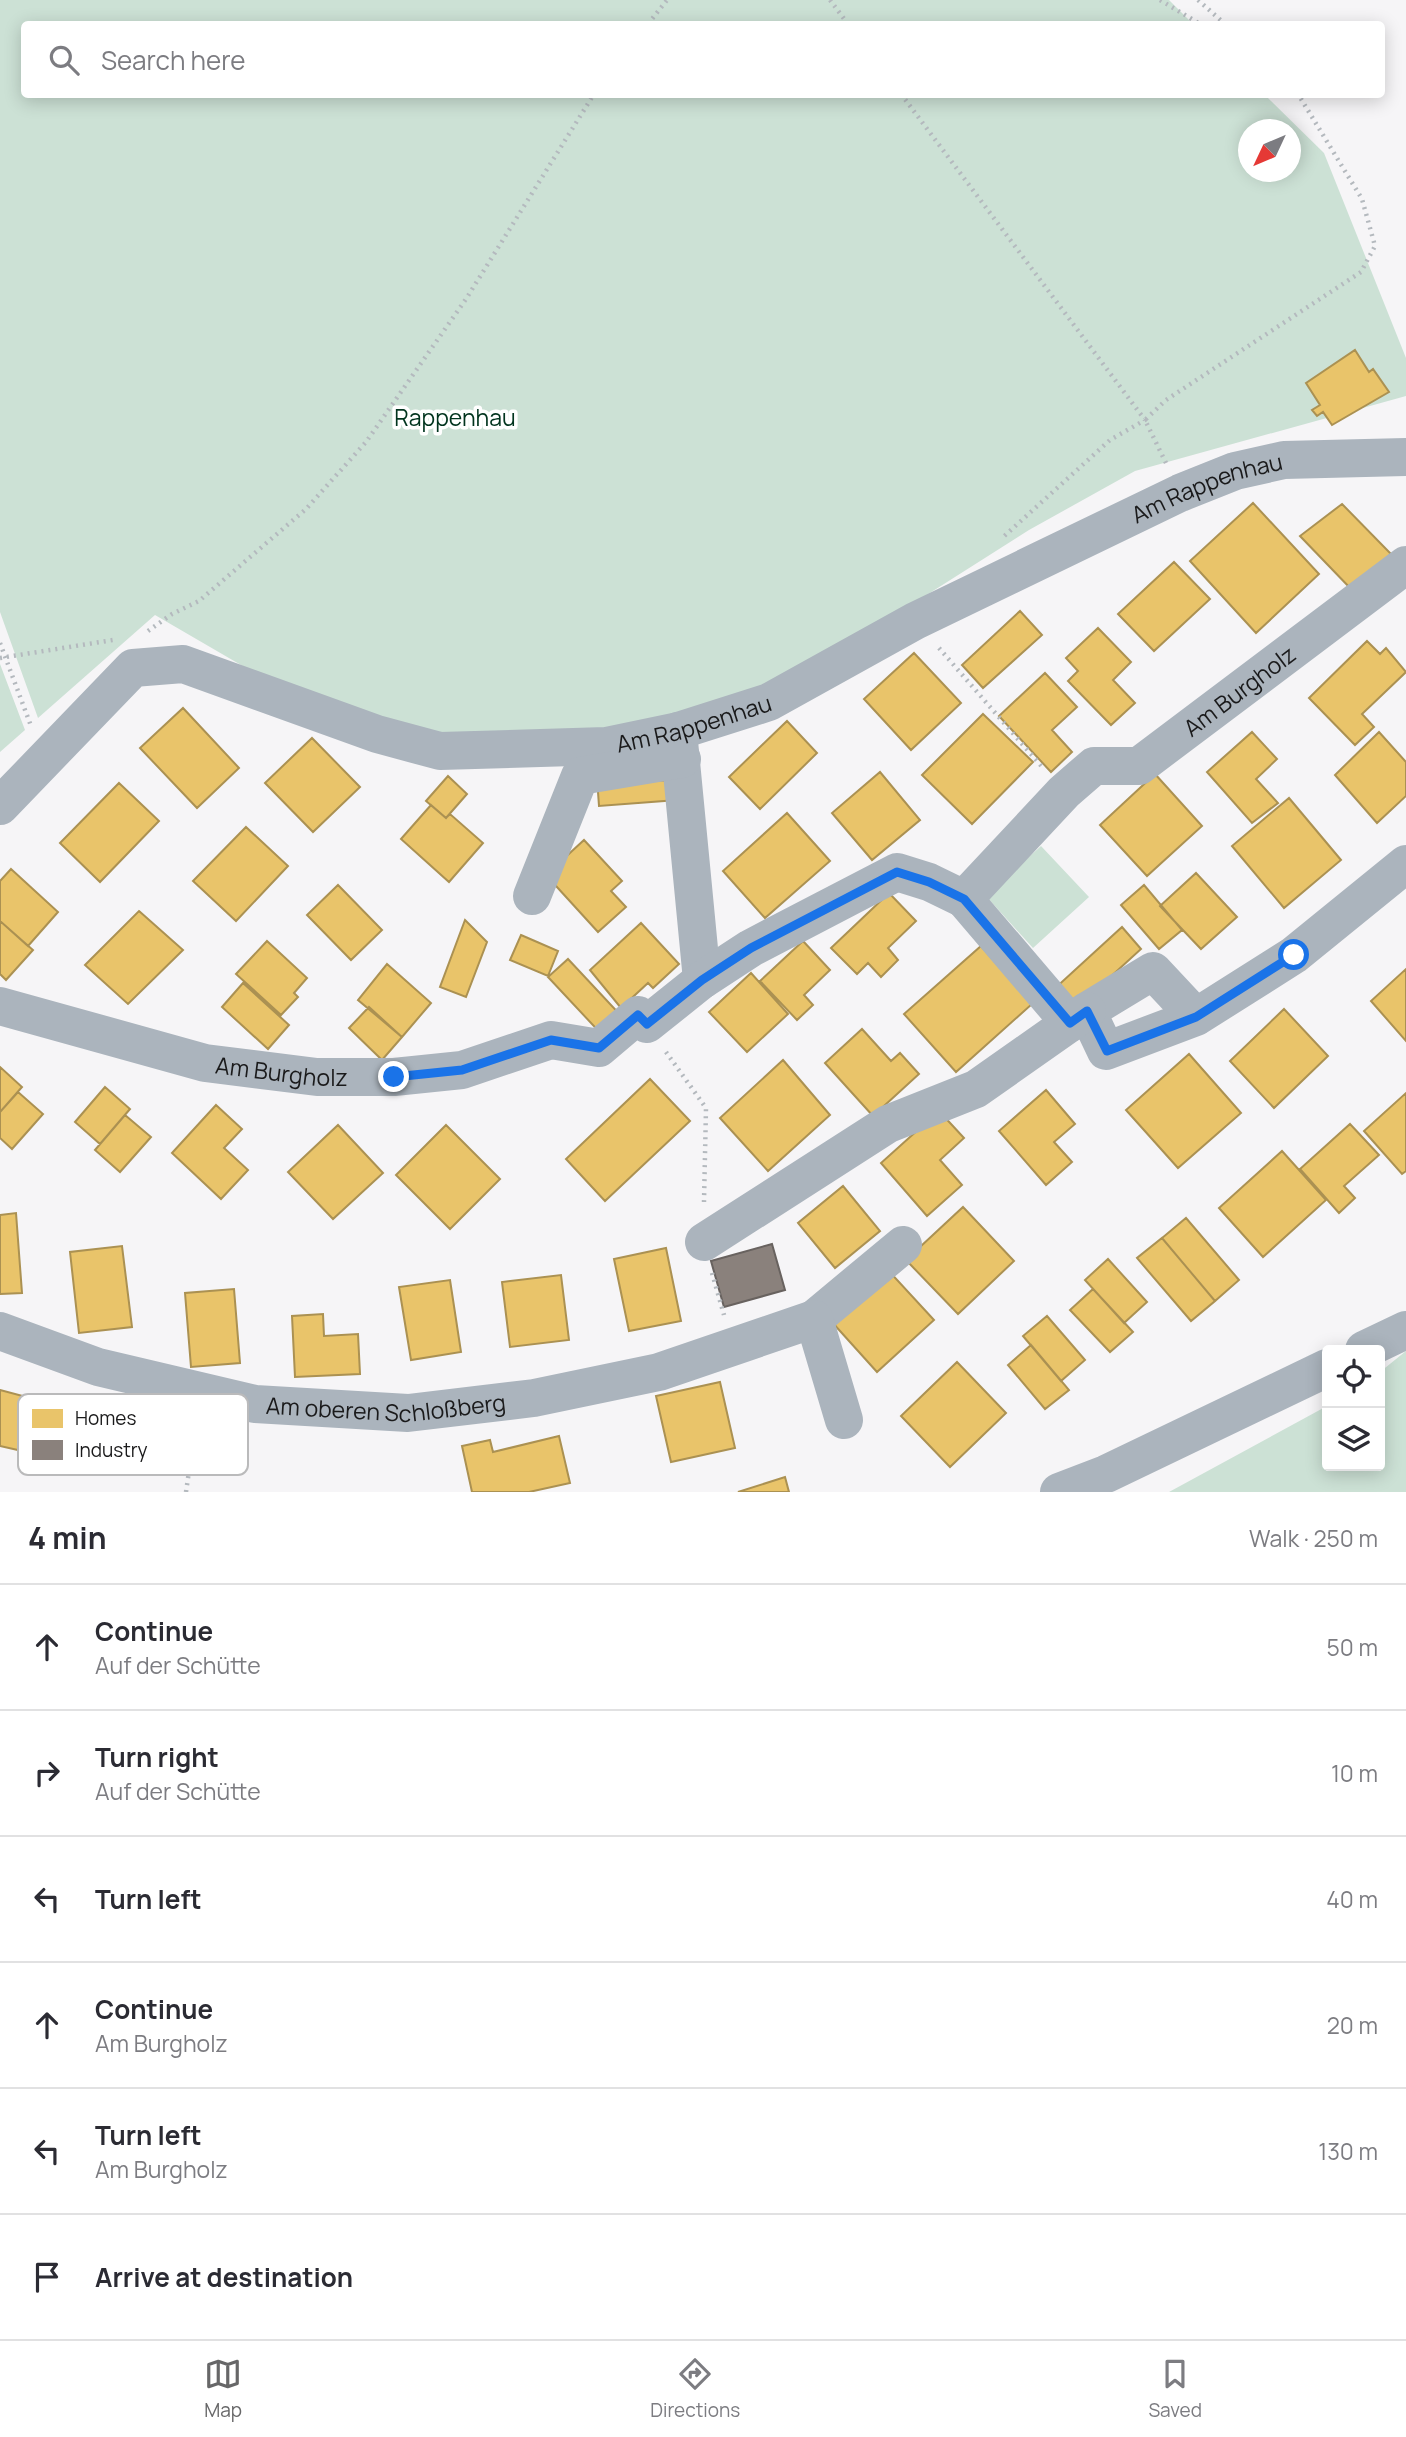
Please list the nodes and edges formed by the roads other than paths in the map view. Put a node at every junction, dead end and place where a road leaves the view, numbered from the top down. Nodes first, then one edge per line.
1 (1406, 457) edge
2 (1406, 565) edge
3 (680, 745) junction
4 (0, 806) edge
5 (1406, 864) edge
6 (532, 896) dead end
7 (964, 899) junction
8 (702, 980) junction
9 (0, 1006) edge
10 (1078, 1017) junction
11 (1196, 1017) junction
12 (704, 1242) road end
13 (903, 1245) dead end
14 (814, 1319) junction
15 (1406, 1330) edge
16 (0, 1331) edge
17 (1374, 1345) edge
18 (1322, 1370) edge
19 (213, 1394) edge
20 (248, 1402) edge
21 (844, 1420) dead end
22 (1059, 1492) edge

1 - 3 street, Am Rappenhau
2 - 7 street, Am Burgholz
3 - 4 street, Am Rappenhau
3 - 6 street
3 - 8 street
5 - 11 street
7 - 8 street, Am Burgholz
7 - 10 street
8 - 9 street, Am Burgholz
10 - 11 street
10 - 11 street
10 - 12 street
13 - 14 street
14 - 20 street, Am oberen Schloßberg
14 - 21 street
15 - 17 street
16 - 19 street, Am oberen Schloßberg
18 - 22 street

